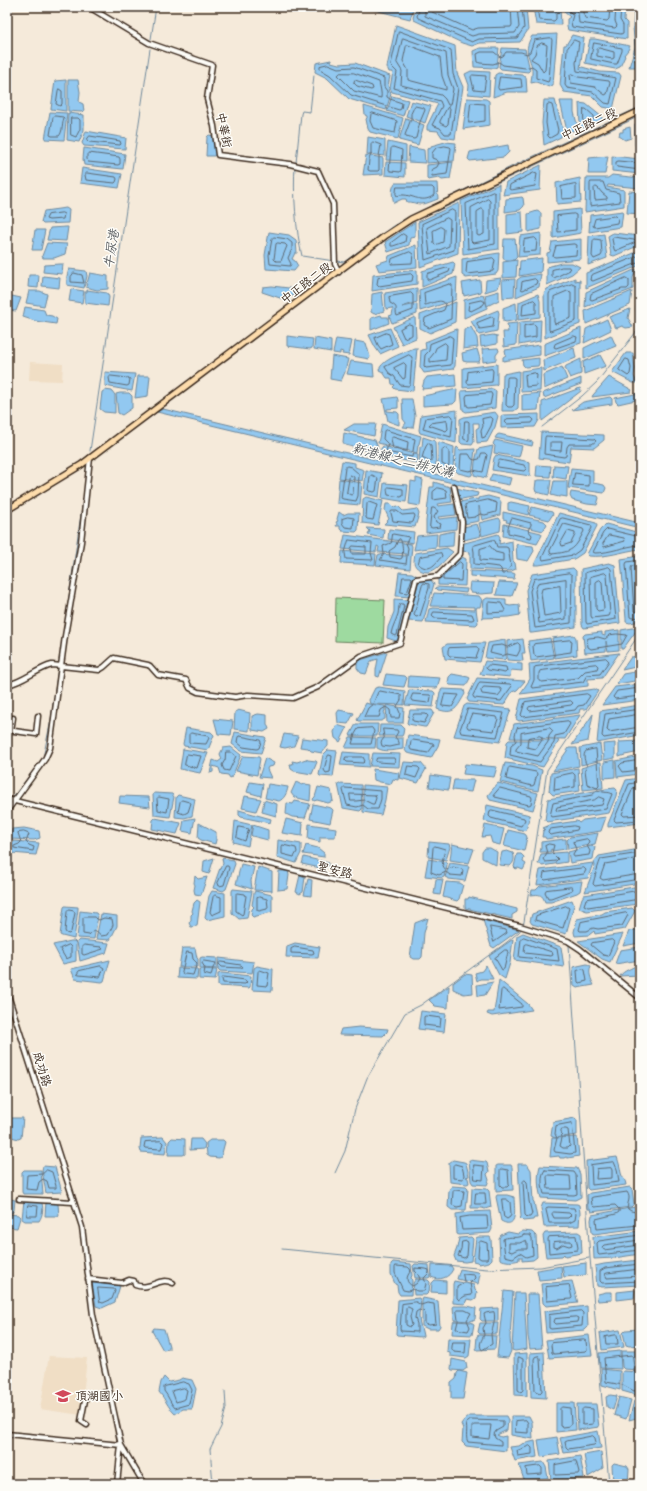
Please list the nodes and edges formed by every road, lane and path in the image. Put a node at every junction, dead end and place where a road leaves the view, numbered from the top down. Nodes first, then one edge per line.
1 (89, 7) edge
2 (640, 112) edge
3 (339, 272) junction
4 (90, 458) junction
5 (454, 486) dead end
6 (7, 510) edge
7 (59, 666) junction
8 (7, 685) edge
9 (38, 716) dead end
10 (13, 718) dead end
11 (9, 730) edge
12 (7, 798) edge
13 (15, 801) junction
14 (7, 811) edge
15 (7, 992) edge
16 (640, 998) edge
17 (20, 1199) dead end
18 (73, 1202) junction
19 (88, 1279) junction
20 (173, 1283) dead end
21 (110, 1392) junction
22 (87, 1425) dead end
23 (7, 1434) edge
24 (121, 1445) junction
25 (117, 1484) edge
26 (144, 1484) edge

1 - 3 street, 中華街
2 - 3 main road, 中正路二段
3 - 4 main road, 中正路二段
4 - 6 main road, 中正路二段
4 - 7 street
5 - 7 street
7 - 8 street
7 - 13 street
9 - 11 street
10 - 11 street
12 - 13 street, 聖安路
13 - 14 street
13 - 16 street, 聖安路
15 - 18 street, 成功路
17 - 18 street
18 - 19 street, 成功路
19 - 20 street
19 - 21 street, 成功路
21 - 22 street
21 - 24 street, 成功路
23 - 24 street
24 - 25 street
24 - 26 street

